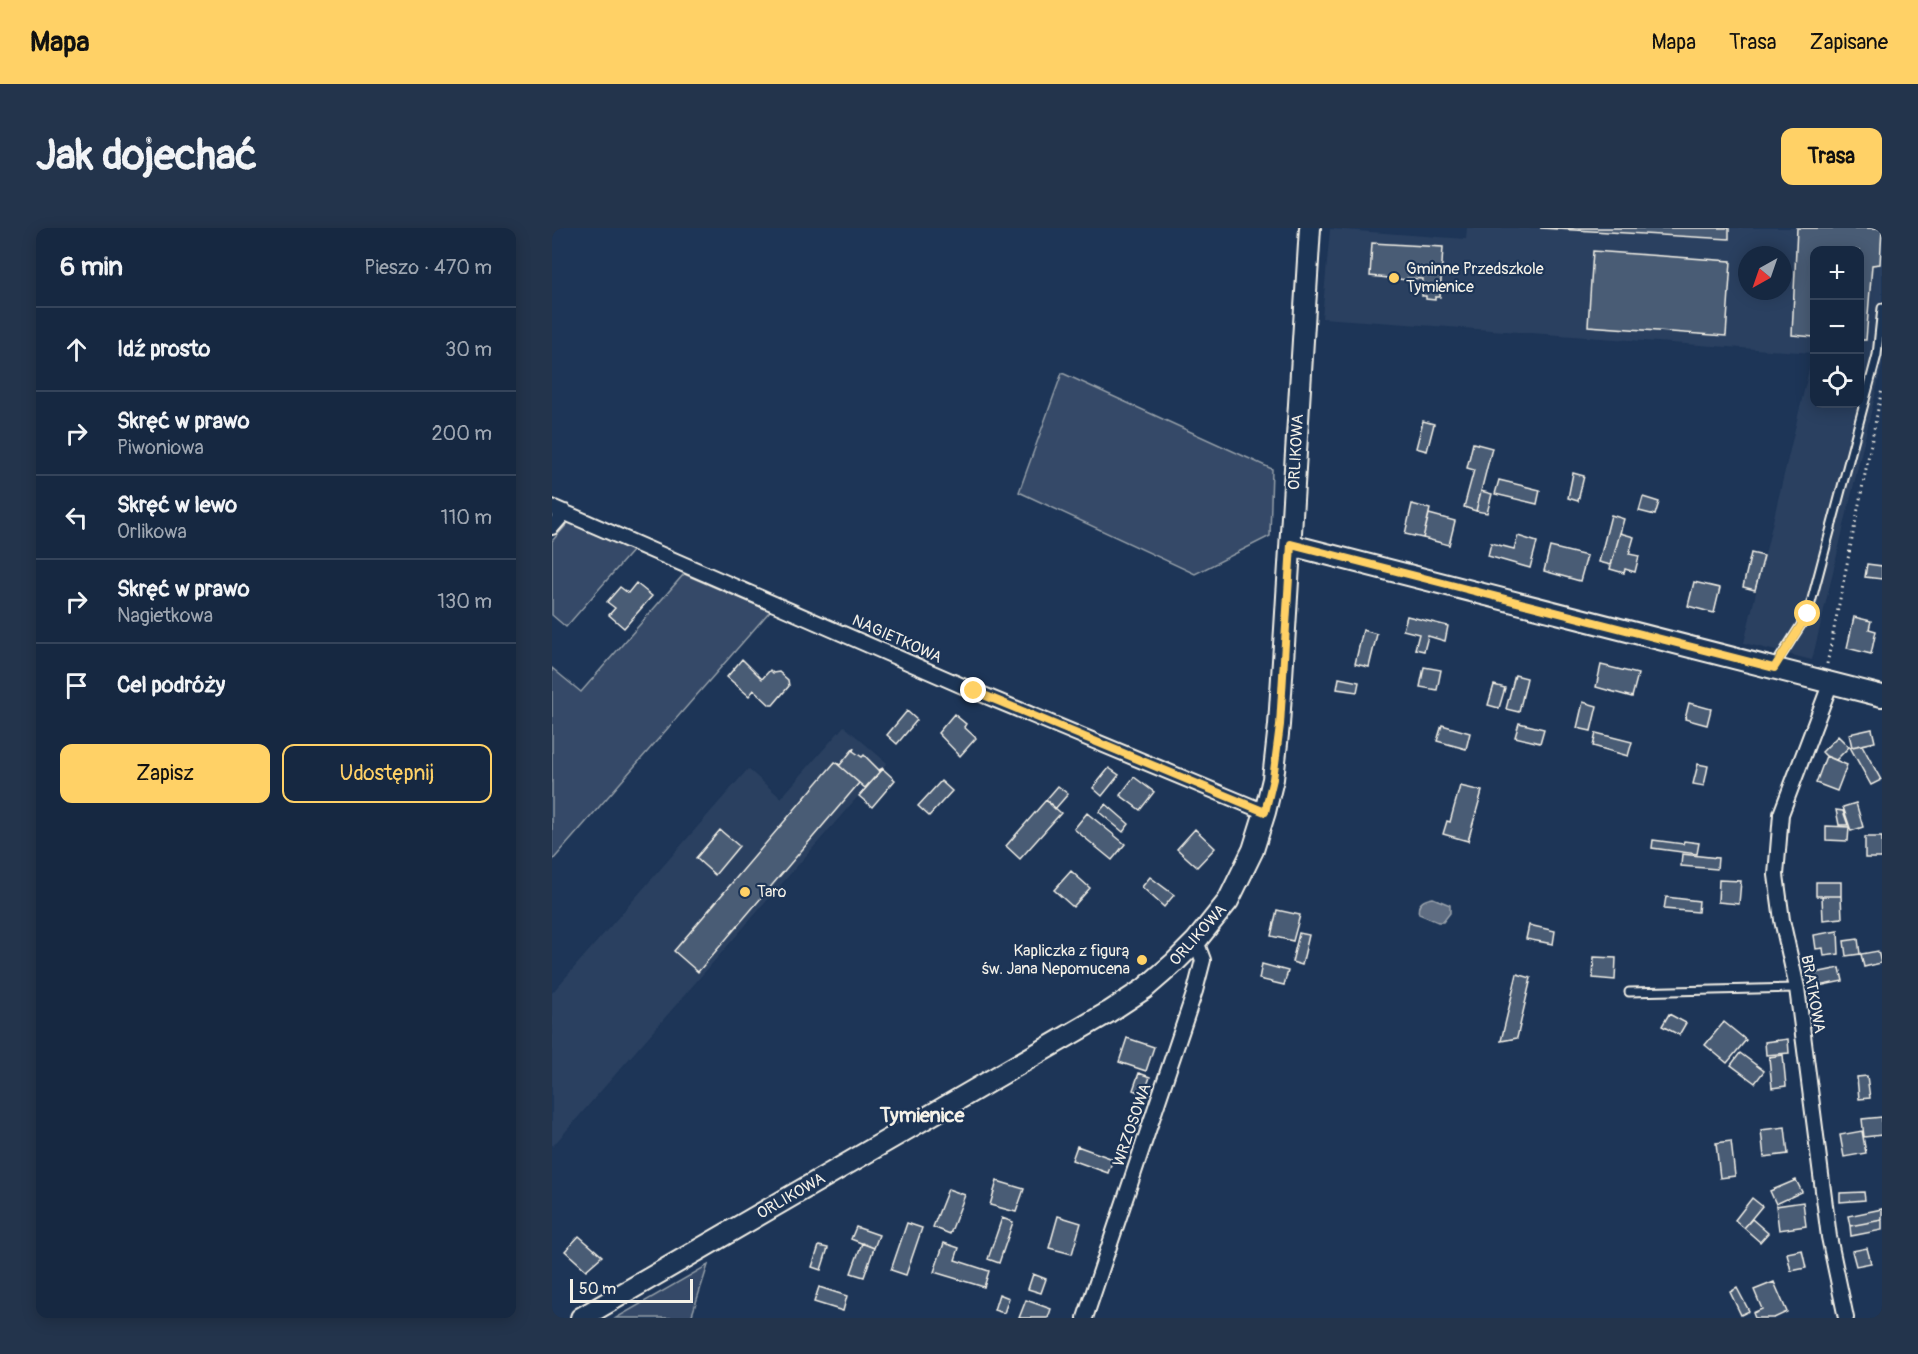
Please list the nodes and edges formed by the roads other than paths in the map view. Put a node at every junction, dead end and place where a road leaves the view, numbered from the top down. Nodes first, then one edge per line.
1 (1310, 228) edge
2 (1882, 308) edge
3 (559, 510) edge
4 (552, 527) edge
5 (1291, 544) junction
6 (1774, 668) junction
7 (1827, 681) junction
8 (1882, 696) edge
9 (1265, 812) junction
10 (1196, 941) junction
11 (1797, 988) junction
12 (1629, 992) dead end
13 (581, 1318) edge
14 (1085, 1318) edge
15 (1846, 1318) edge

1 - 5 street, ORLIKOWA
2 - 6 lane
3 - 4 street
3 - 9 street, NAGIETKOWA
5 - 6 street
5 - 9 street, ORLIKOWA
6 - 7 street
7 - 8 street
7 - 11 street, BRATKOWA
9 - 10 street, ORLIKOWA
10 - 13 street, ORLIKOWA
10 - 14 street, WRZOSOWA
11 - 12 lane
11 - 15 street, BRATKOWA

